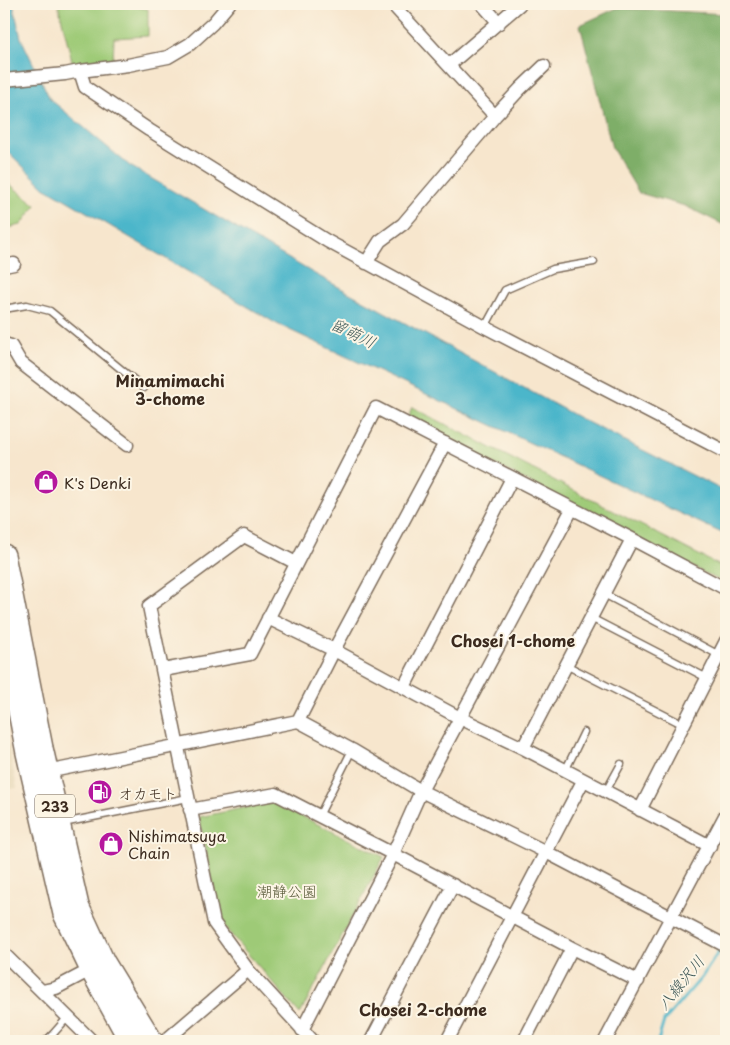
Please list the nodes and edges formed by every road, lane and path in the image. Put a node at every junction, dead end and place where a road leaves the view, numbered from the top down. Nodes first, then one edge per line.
1 (230, 4) edge
2 (392, 4) edge
3 (482, 4) edge
4 (520, 4) edge
5 (499, 23) junction
6 (449, 65) junction
7 (544, 66) dead end
8 (80, 71) junction
9 (4, 80) edge
10 (495, 116) junction
11 (594, 262) dead end
12 (366, 263) junction
13 (4, 309) edge
14 (485, 328) junction
15 (4, 344) edge
16 (144, 388) dead end
17 (444, 443) junction
18 (127, 445) dead end
19 (726, 452) edge
20 (512, 478) junction
21 (572, 509) junction
22 (632, 539) junction
23 (4, 555) edge
24 (296, 563) junction
25 (726, 589) edge
26 (604, 594) junction
27 (268, 618) junction
28 (591, 618) junction
29 (4, 633) edge
30 (726, 640) edge
31 (334, 650) junction
32 (719, 655) junction
33 (566, 665) junction
34 (162, 670) junction
35 (707, 678) junction
36 (404, 687) junction
37 (460, 718) junction
38 (298, 721) junction
39 (684, 725) junction
40 (584, 732) dead end
41 (176, 745) junction
42 (523, 748) junction
43 (352, 750) junction
44 (621, 764) dead end
45 (565, 771) junction
46 (40, 773) junction
47 (583, 781) junction
48 (421, 790) junction
49 (606, 792) junction
50 (188, 798) junction
51 (190, 810) junction
52 (640, 810) junction
53 (726, 814) edge
54 (318, 816) junction
55 (59, 824) junction
56 (710, 846) junction
57 (546, 852) junction
58 (394, 854) junction
59 (452, 885) junction
60 (512, 916) junction
61 (672, 917) junction
62 (726, 946) edge
63 (572, 948) junction
64 (4, 954) edge
65 (97, 966) junction
66 (248, 970) junction
67 (638, 981) junction
68 (42, 991) junction
69 (68, 1017) junction
70 (302, 1030) junction
71 (46, 1041) edge
72 (92, 1041) edge
73 (130, 1041) edge
74 (152, 1041) edge
75 (164, 1041) edge
76 (313, 1041) edge
77 (371, 1041) edge
78 (446, 1041) edge
79 (524, 1041) edge
80 (605, 1041) edge

1 - 8 street
2 - 6 street
3 - 5 street
4 - 5 street
5 - 6 street
6 - 10 street
7 - 10 street
8 - 9 street
8 - 12 street
10 - 12 street
11 - 14 lane
12 - 14 street
13 - 16 lane
14 - 19 street
15 - 18 street
17 - 20 street
17 - 24 street
17 - 31 street
20 - 21 street
20 - 36 street
21 - 22 street
21 - 37 street
22 - 25 street
22 - 26 street
23 - 46 highway, 233
24 - 27 street
24 - 34 street
26 - 28 street
26 - 32 lane
27 - 31 street
27 - 34 street
28 - 33 street
28 - 35 lane
29 - 46 highway, 233
30 - 32 street
31 - 36 street
31 - 38 street
32 - 35 street
33 - 39 lane
33 - 42 street
34 - 41 street
35 - 39 street
36 - 37 street
37 - 42 street
37 - 48 street
38 - 41 street
38 - 43 street
39 - 52 street
40 - 45 lane
41 - 46 street
41 - 50 street
42 - 45 street
43 - 48 street
43 - 54 lane
44 - 49 lane
45 - 47 street
46 - 55 highway, 233
46 - 65 highway, 233
47 - 49 street
47 - 57 street
48 - 57 street
48 - 58 street
49 - 52 street
50 - 51 street
50 - 55 lane
51 - 54 street
51 - 66 street
52 - 56 street
53 - 56 street
54 - 58 street
55 - 65 highway, 233
56 - 61 street
57 - 60 street
57 - 61 street
58 - 59 street
58 - 70 street
59 - 60 street
59 - 77 street
60 - 63 street
60 - 78 street
61 - 62 street
61 - 67 street
63 - 67 street
63 - 79 street
64 - 68 street
65 - 68 street
65 - 73 highway, 233
65 - 74 highway, 233
66 - 70 street
66 - 75 street
67 - 80 street
68 - 69 street
69 - 71 lane
69 - 72 street
70 - 76 street

